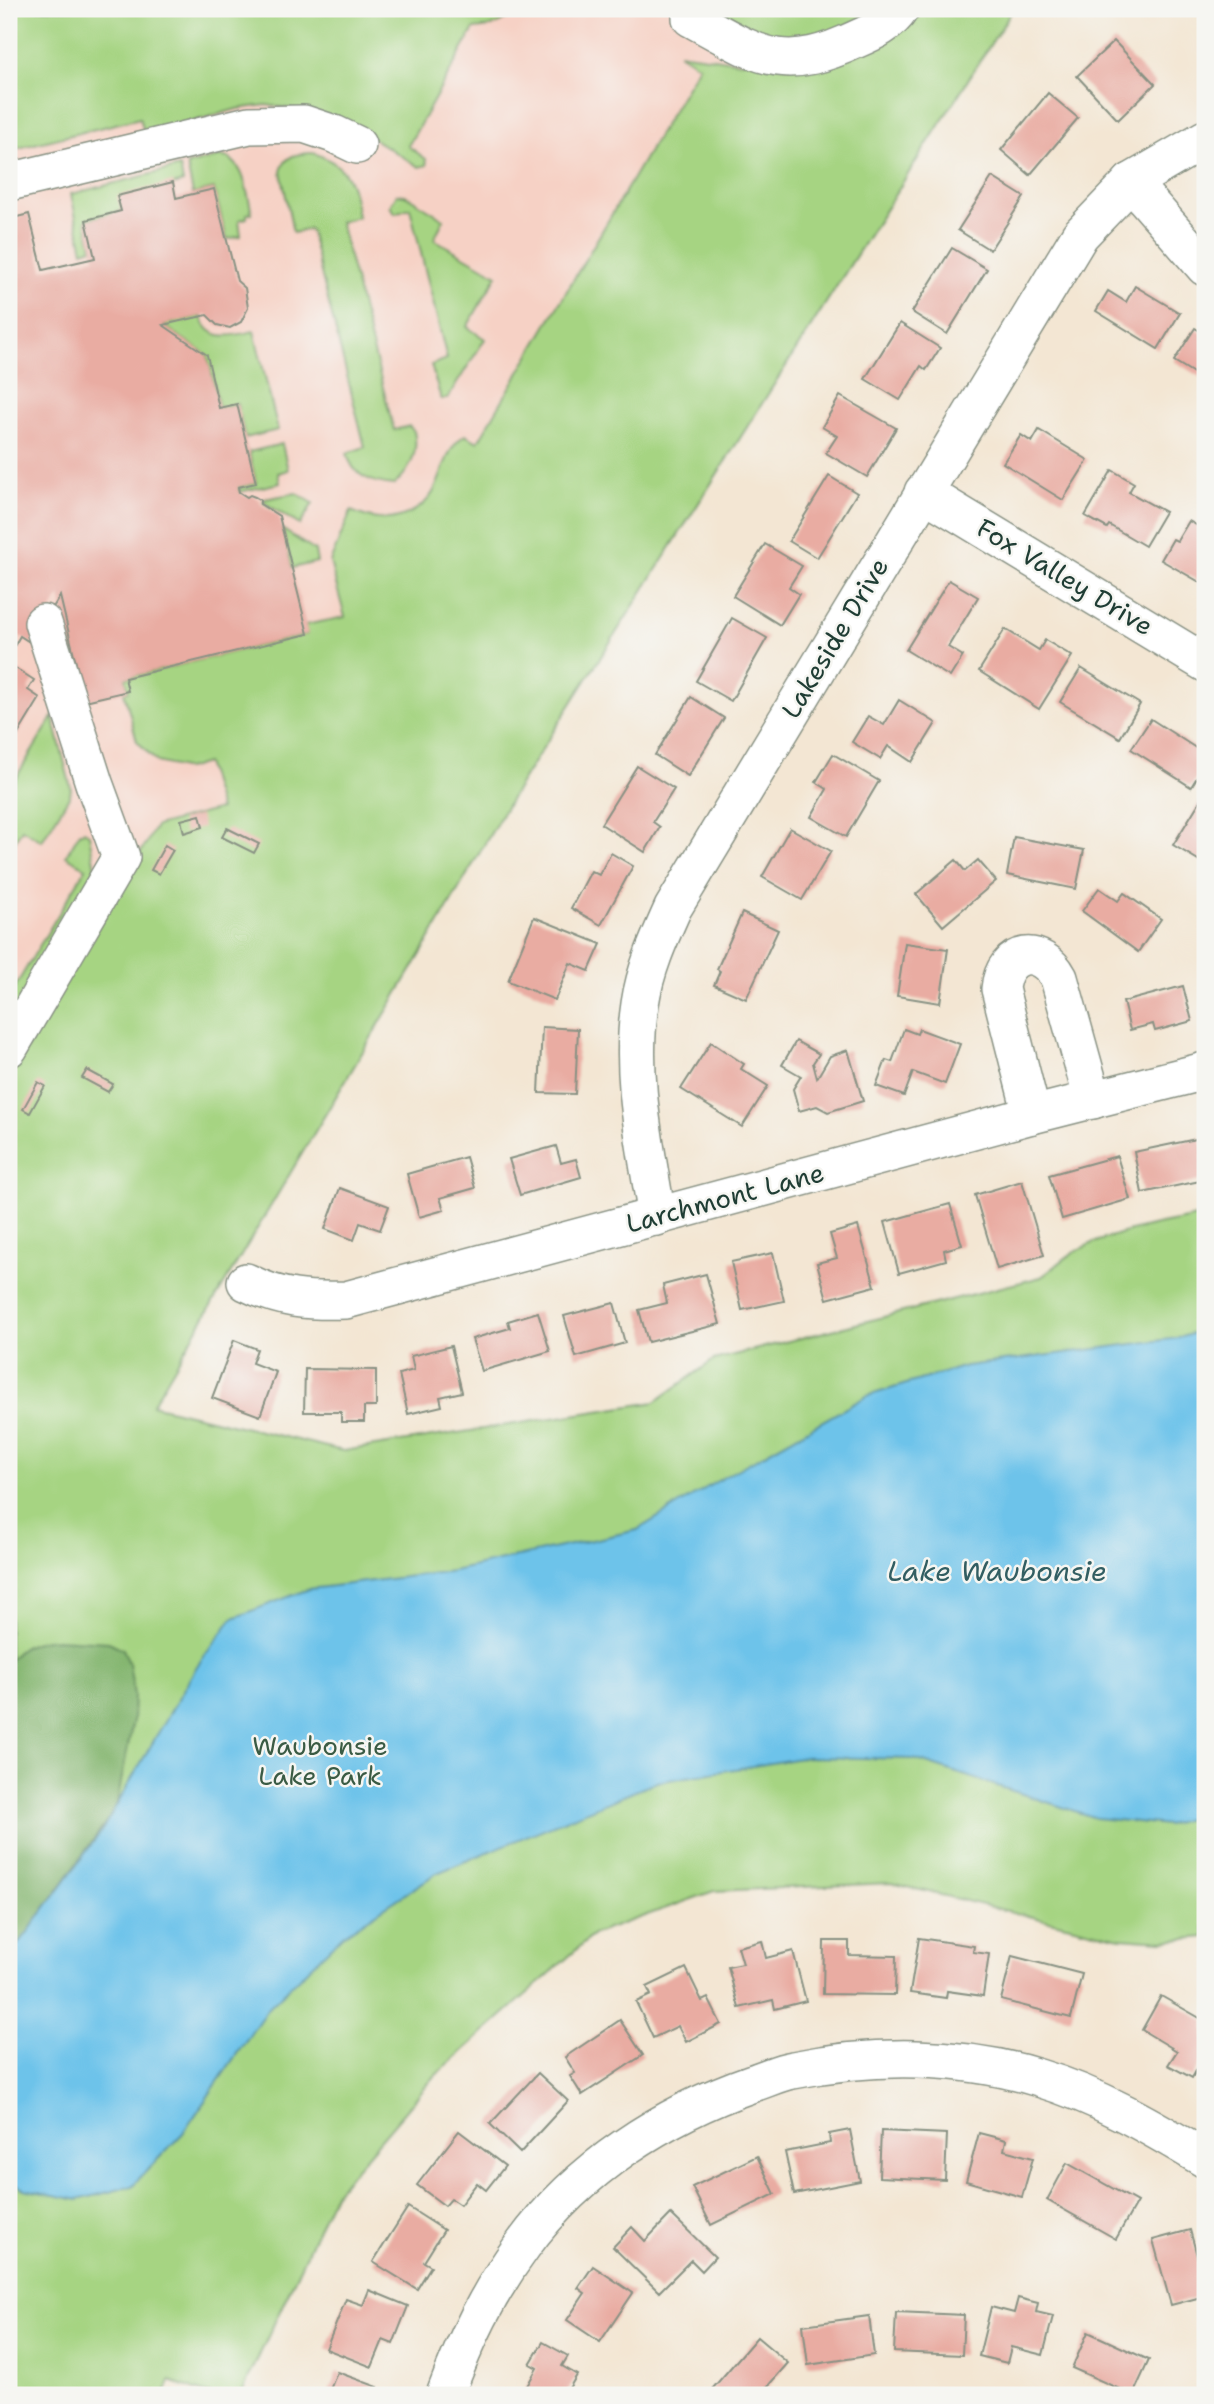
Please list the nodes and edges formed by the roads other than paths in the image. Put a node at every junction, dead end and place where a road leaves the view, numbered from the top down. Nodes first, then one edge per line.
1 (900, 9) edge
2 (691, 19) dead end
3 (1205, 139) edge
4 (357, 145) dead end
5 (1131, 181) junction
6 (9, 182) edge
7 (1205, 267) edge
8 (923, 492) junction
9 (43, 623) dead end
10 (1205, 663) edge
11 (9, 1048) edge
12 (1205, 1071) edge
13 (1093, 1100) junction
14 (1032, 1115) junction
15 (657, 1217) junction
16 (246, 1282) dead end
17 (1205, 2159) edge
18 (445, 2395) edge

1 - 2 street
3 - 5 street, Lakeside Drive
4 - 6 street
5 - 7 street
5 - 8 street, Lakeside Drive
8 - 10 street, Fox Valley Drive
8 - 15 street, Lakeside Drive
9 - 11 street
12 - 13 street, Larchmont Lane
13 - 14 street, Larchmont Lane
13 - 14 street
14 - 15 street, Larchmont Lane
15 - 16 street, Larchmont Lane
17 - 18 street

